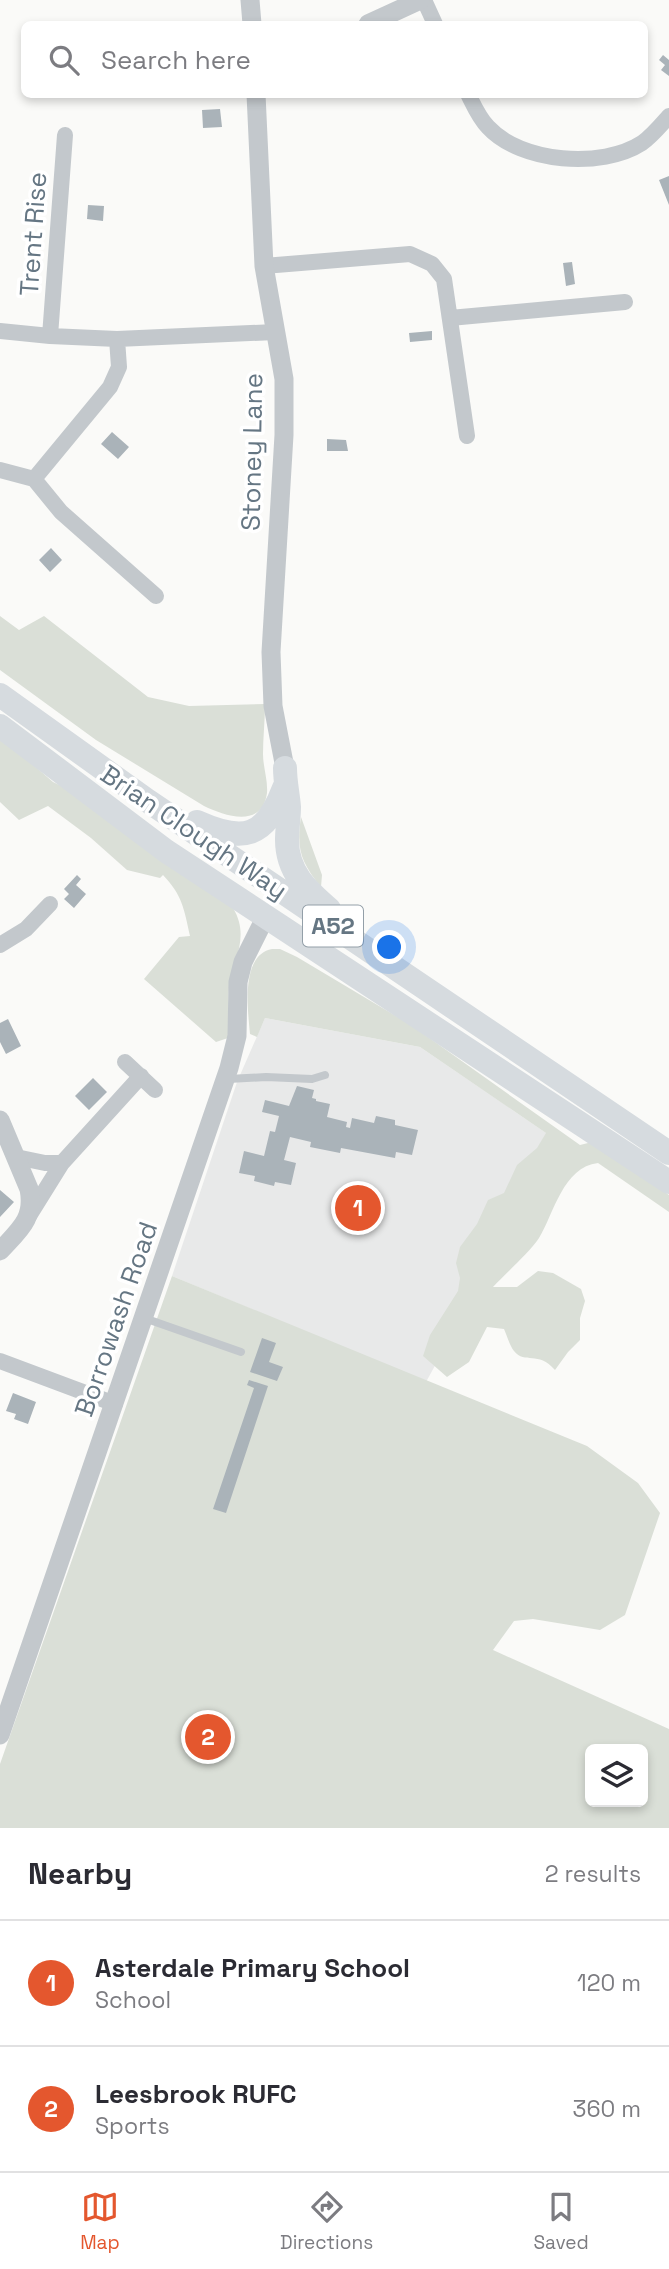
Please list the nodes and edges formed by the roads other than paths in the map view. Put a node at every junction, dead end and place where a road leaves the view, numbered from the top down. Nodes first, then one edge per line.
1 (250, 0) edge
2 (422, 0) edge
3 (252, 21) edge
4 (375, 21) edge
5 (433, 21) edge
6 (256, 98) edge
7 (470, 98) edge
8 (669, 116) edge
9 (65, 135) dead end
10 (264, 266) junction
11 (625, 302) dead end
12 (450, 318) junction
13 (0, 331) edge
14 (275, 332) junction
15 (50, 336) junction
16 (117, 339) junction
17 (467, 436) dead end
18 (0, 470) edge
19 (34, 479) junction
20 (156, 596) dead end
21 (0, 695) edge
22 (0, 726) edge
23 (285, 778) junction
24 (148, 801) junction
25 (50, 904) dead end
26 (265, 918) junction
27 (0, 945) edge
28 (442, 998) junction
29 (125, 1062) dead end
30 (325, 1075) dead end
31 (141, 1076) junction
32 (225, 1080) junction
33 (155, 1090) dead end
34 (0, 1120) edge
35 (669, 1153) edge
36 (16, 1157) junction
37 (62, 1163) junction
38 (669, 1182) edge
39 (29, 1216) junction
40 (0, 1251) edge
41 (144, 1318) junction
42 (241, 1352) dead end
43 (0, 1361) edge
44 (115, 1404) junction
45 (0, 1735) edge

1 - 3 street
2 - 4 street
2 - 5 street
6 - 10 street, Stoney Lane
7 - 8 street
9 - 15 street, Trent Rise
10 - 12 street
10 - 14 street, Stoney Lane
11 - 12 street
12 - 17 street
13 - 15 street
14 - 16 street
14 - 23 street, Stoney Lane
15 - 16 street
16 - 19 street
18 - 19 street
19 - 20 street
21 - 24 highway, Brian Clough Way / A52
22 - 26 highway, Brian Clough Way / A52
23 - 24 highway
23 - 28 highway
24 - 28 highway, Brian Clough Way / A52
25 - 27 street
26 - 32 street, Borrowash Road
26 - 38 highway, Brian Clough Way / A52
28 - 35 highway, Brian Clough Way / A52
29 - 31 street
30 - 32 lane
31 - 33 street
31 - 37 street
32 - 41 street, Borrowash Road
34 - 36 street
36 - 37 street
36 - 39 street
37 - 39 street
39 - 40 street
41 - 42 lane
41 - 44 street, Borrowash Road
43 - 44 street
44 - 45 street, Borrowash Road

